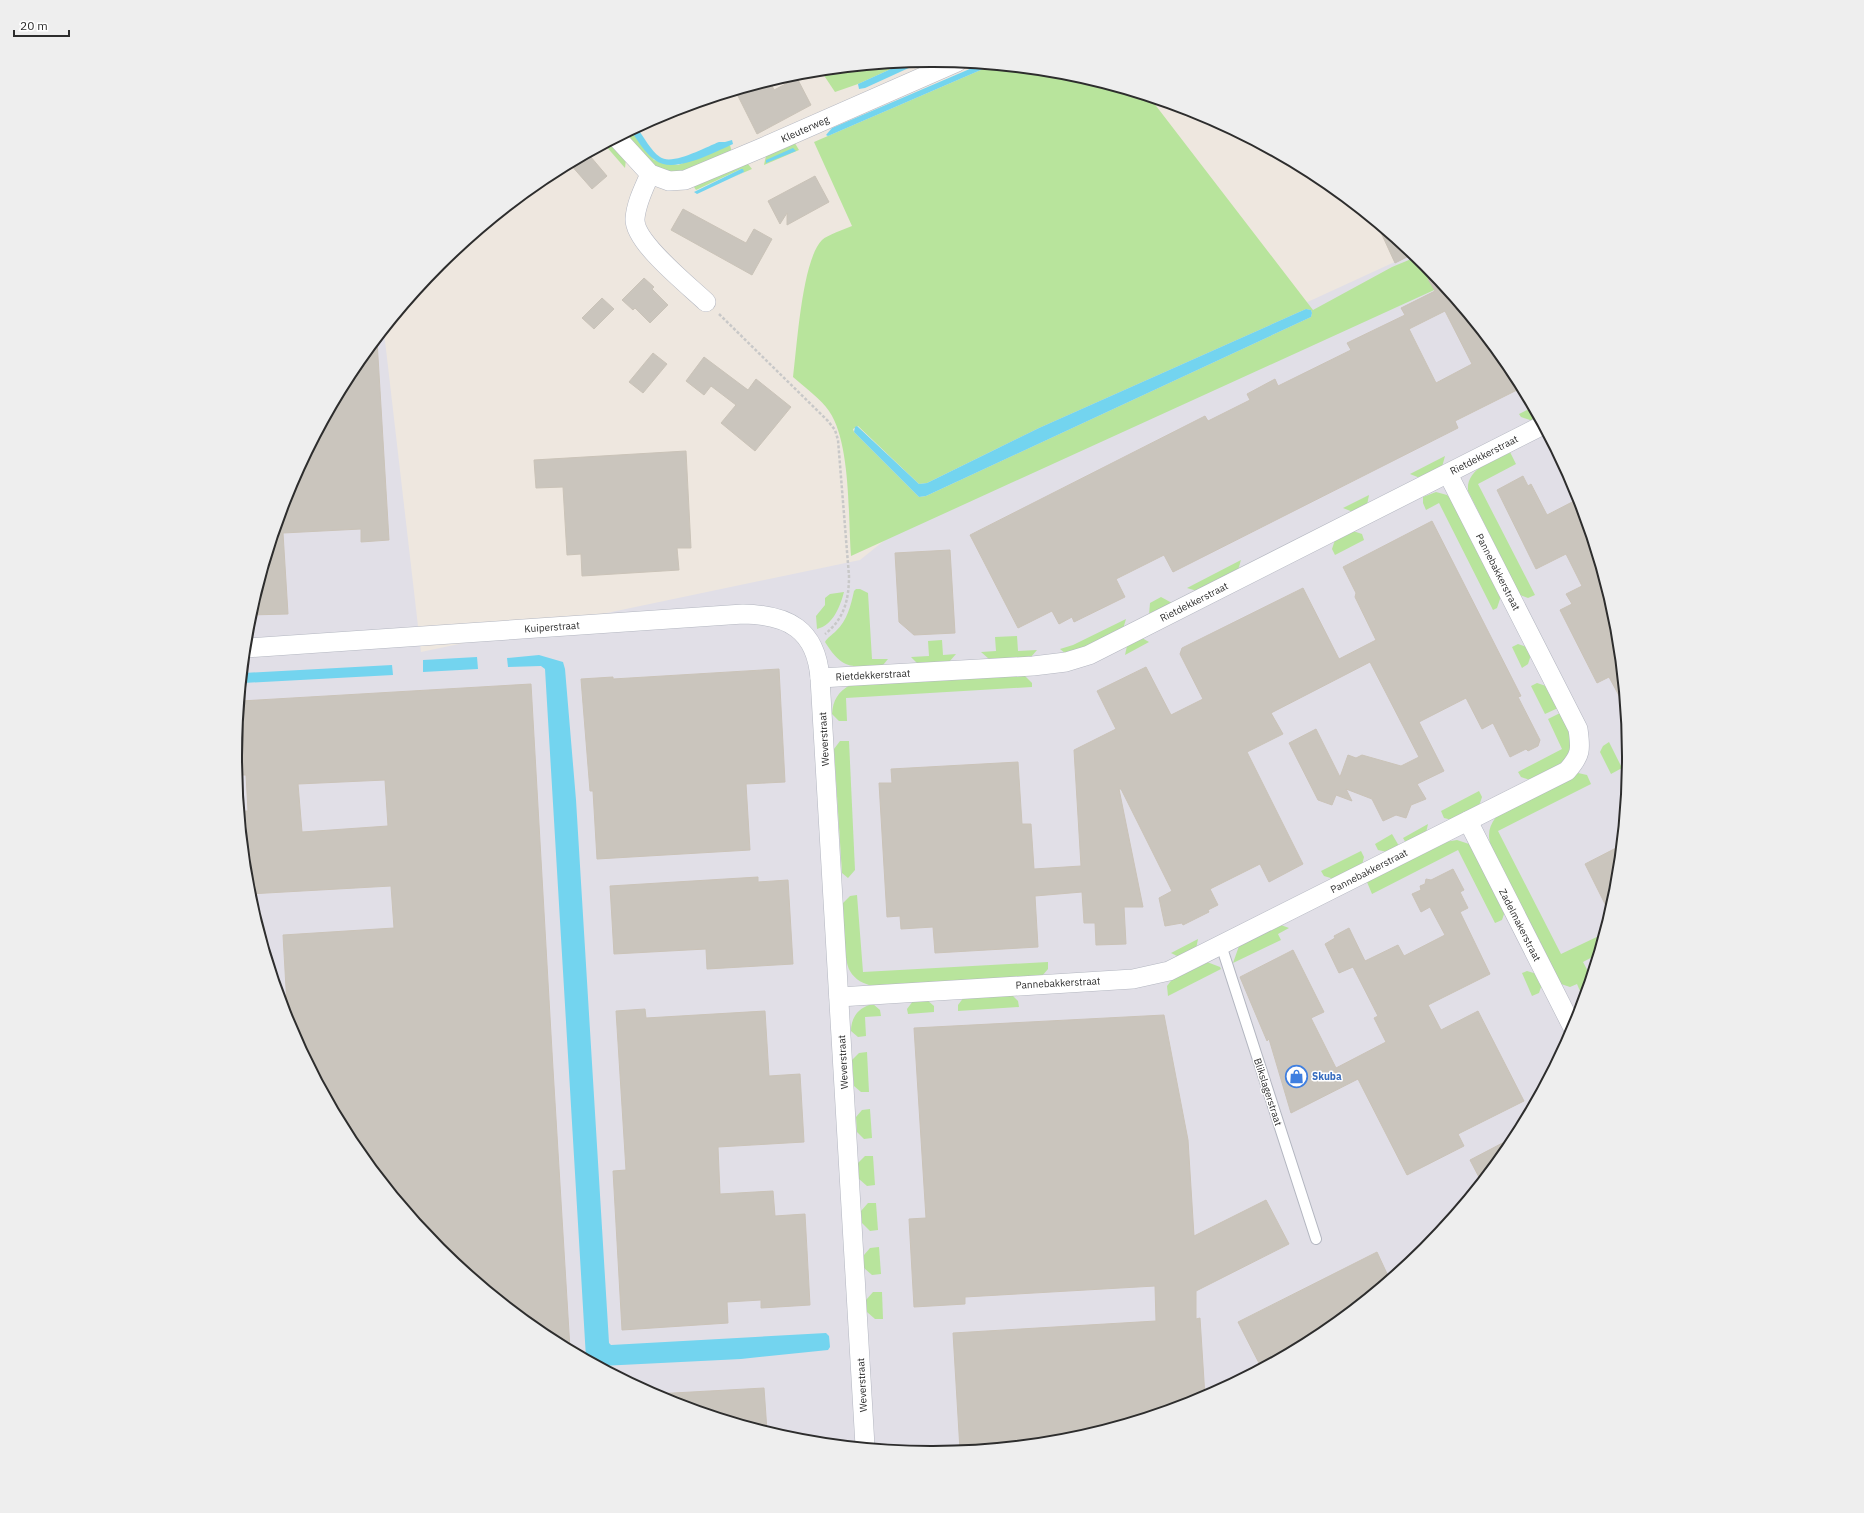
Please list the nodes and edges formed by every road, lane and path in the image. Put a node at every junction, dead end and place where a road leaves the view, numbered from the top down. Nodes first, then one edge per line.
1 (945, 67) edge
2 (620, 142) edge
3 (650, 174) junction
4 (706, 302) joint
5 (1537, 428) edge
6 (1448, 474) junction
7 (812, 644) junction
8 (251, 648) edge
9 (820, 678) junction
10 (1468, 821) junction
11 (1220, 945) junction
12 (839, 997) junction
13 (1569, 1020) edge
14 (1316, 1239) dead end
15 (865, 1443) edge

1 - 3 street, Kleuterweg
2 - 3 street, Kleuterweg
3 - 4 street
4 - 7 path
5 - 6 street, Rietdekkerstraat
6 - 9 street, Rietdekkerstraat
6 - 10 street, Pannebakkerstraat
7 - 8 street, Kuiperstraat
7 - 9 street, Kuiperstraat
9 - 12 street, Weverstraat
10 - 11 street, Pannebakkerstraat
10 - 13 street, Zadelmakerstraat
11 - 12 street, Pannebakkerstraat
11 - 14 lane, Blikslagerstraat
12 - 15 street, Weverstraat

